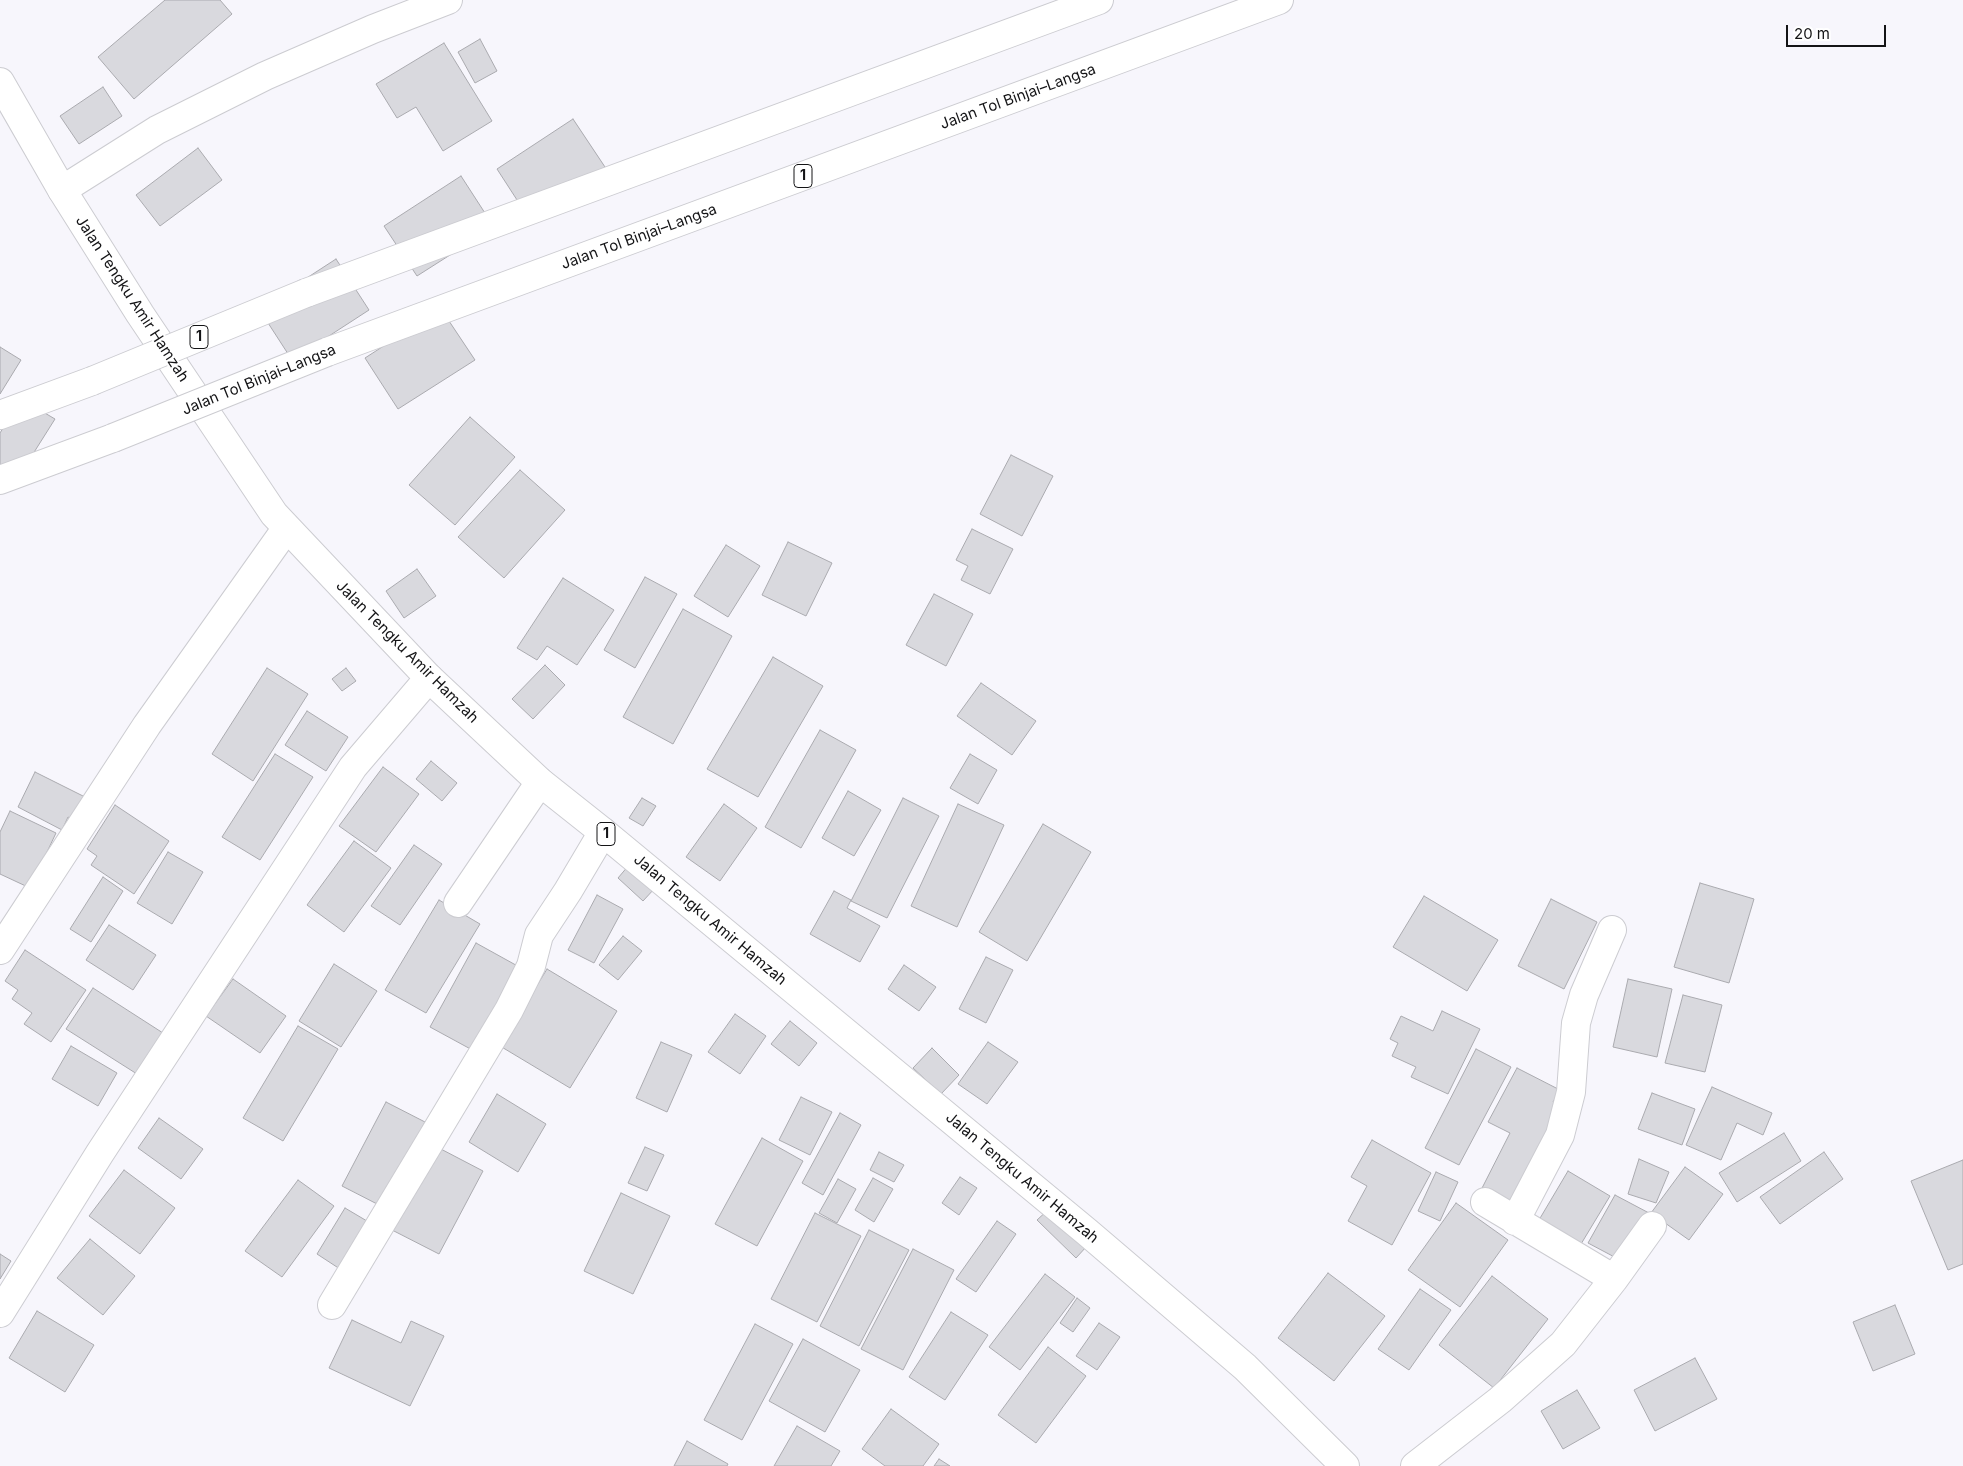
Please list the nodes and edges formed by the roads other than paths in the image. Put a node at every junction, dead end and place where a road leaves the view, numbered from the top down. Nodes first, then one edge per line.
1 (448, 0) edge
2 (1099, 0) edge
3 (1279, 0) edge
4 (0, 82) edge
5 (62, 190) junction
6 (0, 415) edge
7 (0, 480) edge
8 (286, 529) junction
9 (429, 678) junction
10 (540, 782) junction
11 (603, 832) junction
12 (458, 903) dead end
13 (1612, 930) dead end
14 (0, 950) edge
15 (1485, 1202) dead end
16 (1515, 1221) junction
17 (1652, 1226) dead end
18 (1614, 1279) junction
19 (332, 1305) dead end
20 (0, 1313) edge
21 (1341, 1464) edge
22 (1415, 1466) edge

1 - 5 main road
2 - 6 main road, 1, bridge
3 - 7 main road, Jalan Tol Binjai–Langsa / 1, bridge
4 - 5 main road, Jalan Tengku Amir Hamzah / 1
5 - 8 main road, Jalan Tengku Amir Hamzah / 1
8 - 9 main road, Jalan Tengku Amir Hamzah / 1
8 - 14 main road
9 - 10 main road, Jalan Tengku Amir Hamzah / 1
9 - 20 main road
10 - 11 main road, Jalan Tengku Amir Hamzah / 1
10 - 12 main road
11 - 19 main road
11 - 21 main road, Jalan Tengku Amir Hamzah / 1
13 - 16 main road
15 - 16 main road
16 - 18 main road
17 - 18 main road
18 - 22 main road

